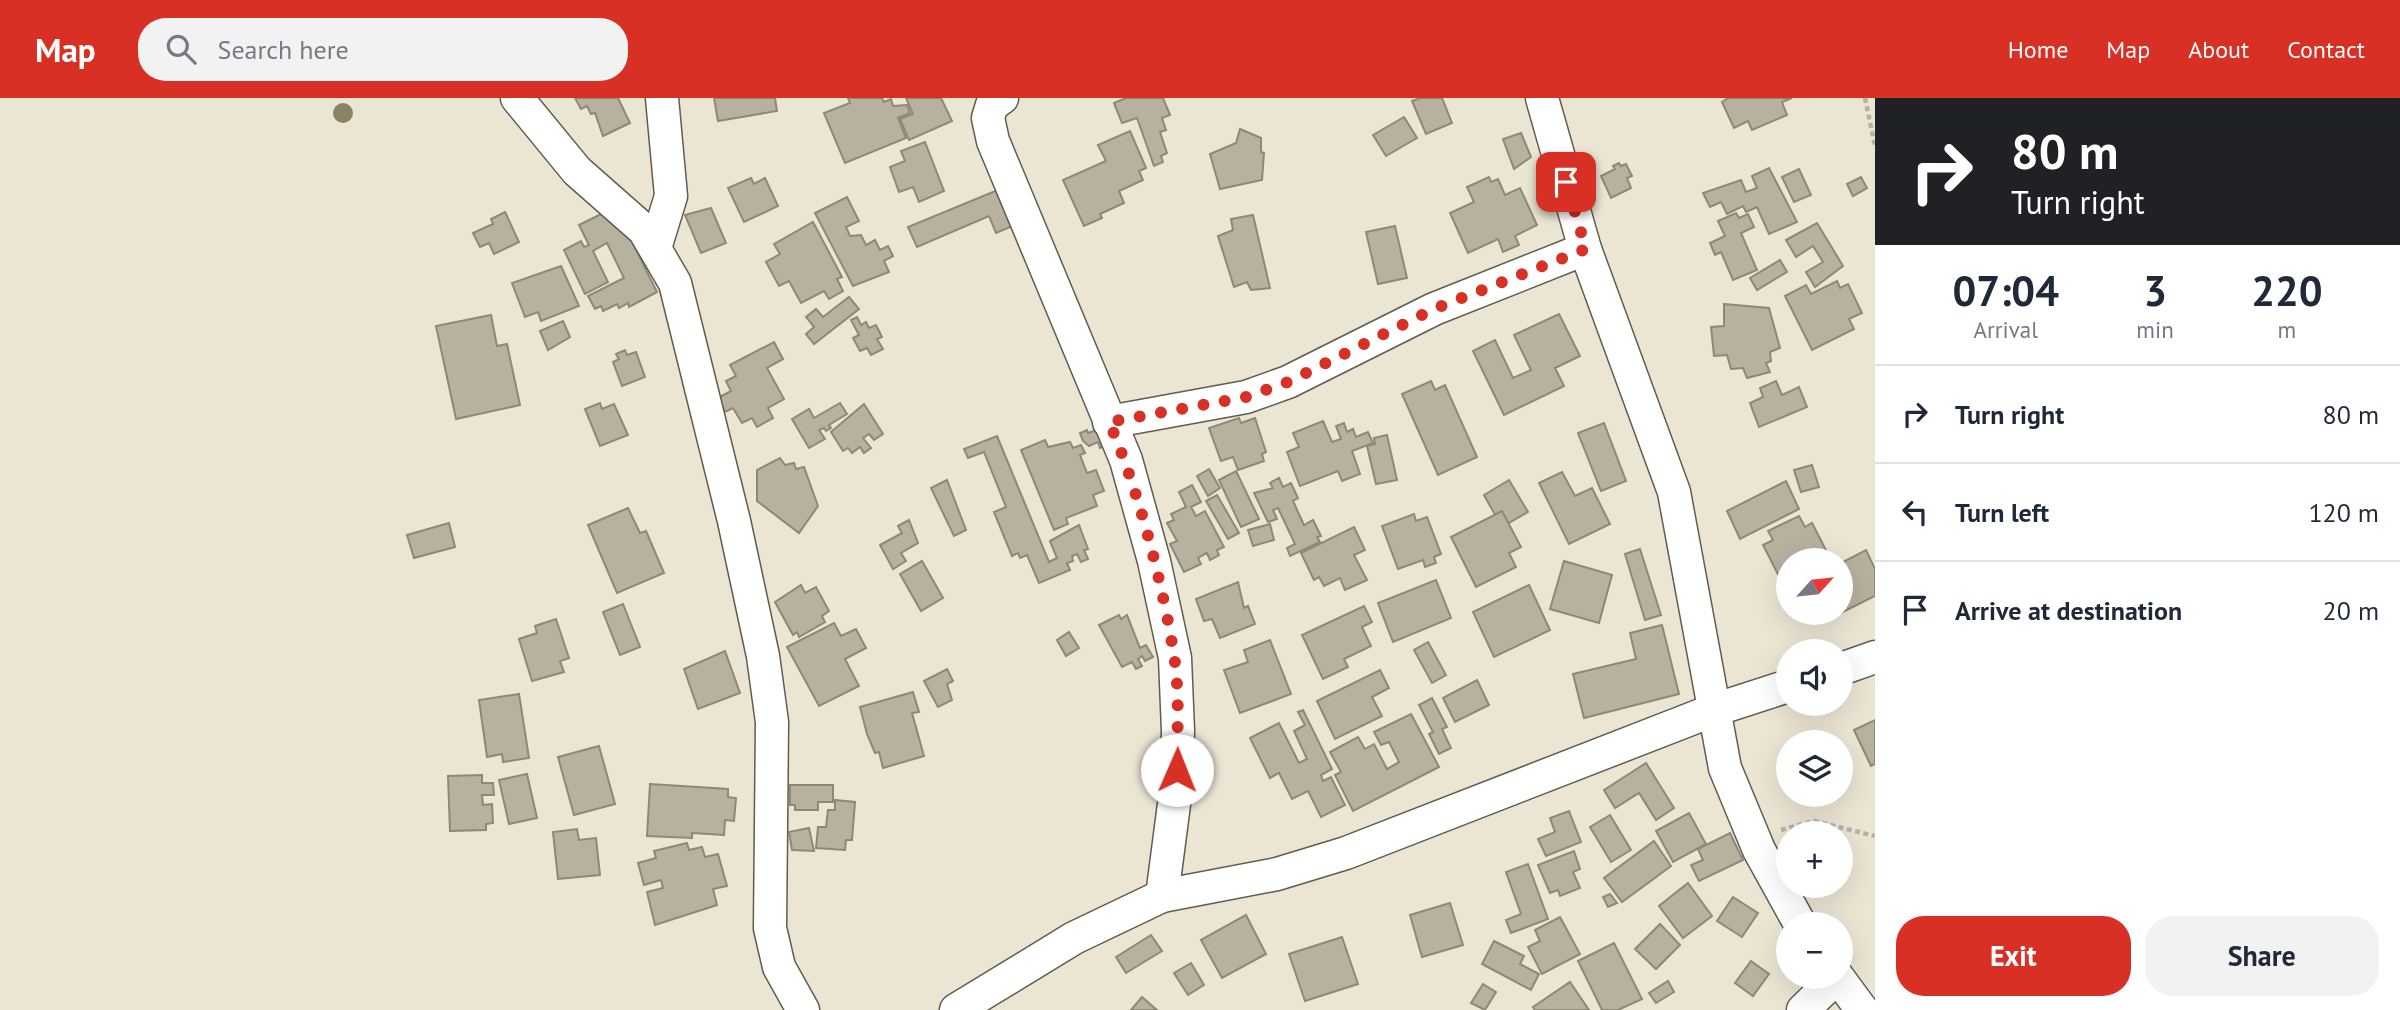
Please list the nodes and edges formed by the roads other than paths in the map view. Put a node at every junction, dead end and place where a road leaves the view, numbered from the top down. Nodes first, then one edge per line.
1 (517, 98) edge
2 (662, 98) edge
3 (1002, 98) edge
4 (1542, 98) edge
5 (656, 245) junction
6 (1586, 249) junction
7 (1109, 422) junction
8 (1875, 657) edge
9 (1853, 665) edge
10 (1776, 690) edge
11 (1714, 710) junction
12 (1162, 896) junction
13 (1793, 912) edge
14 (1825, 989) edge
15 (1846, 989) edge
16 (803, 1010) edge
17 (956, 1010) edge
18 (1803, 1010) edge
19 (1862, 1010) edge

1 - 5 street
2 - 5 street
3 - 7 street
4 - 6 street
5 - 16 street
6 - 7 street
6 - 11 street
7 - 12 street
8 - 9 street
10 - 11 street
11 - 12 street
11 - 13 street
12 - 17 street
14 - 18 street
15 - 19 street

